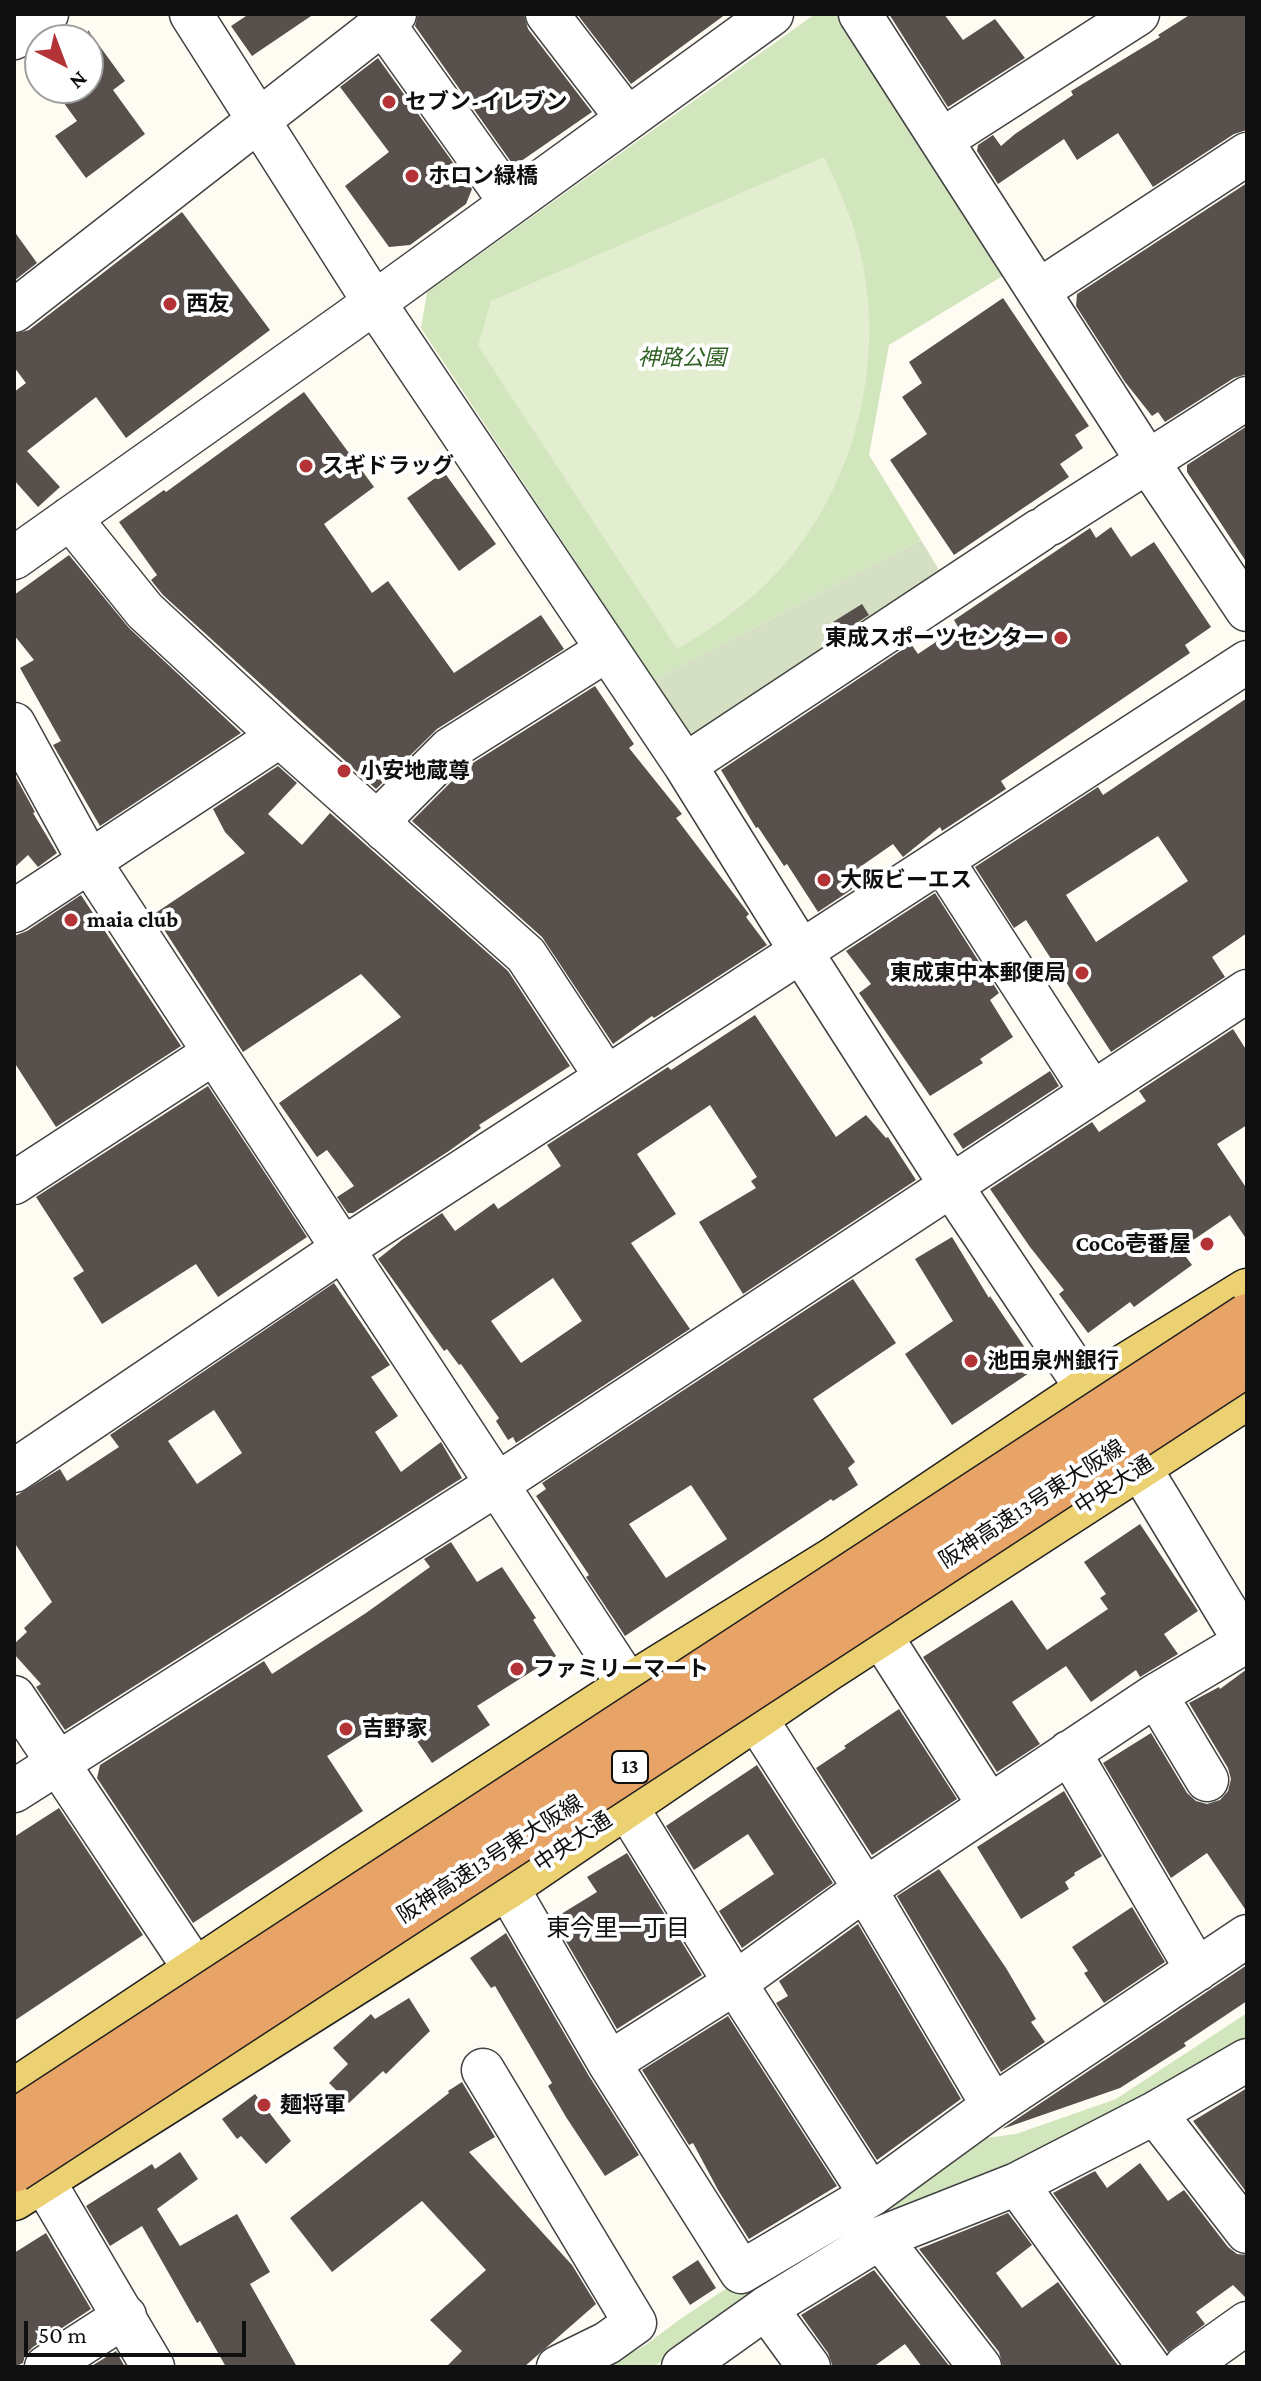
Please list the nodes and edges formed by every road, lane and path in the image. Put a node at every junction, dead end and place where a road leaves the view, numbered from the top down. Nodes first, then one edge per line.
1 (47, 14) edge
2 (191, 14) edge
3 (547, 14) edge
4 (772, 14) edge
5 (860, 14) edge
6 (1138, 14) edge
7 (389, 19) edge
8 (14, 38) edge
9 (627, 118) junction
10 (261, 120) junction
11 (943, 139) junction
12 (1247, 154) edge
13 (511, 203) junction
14 (1038, 291) junction
15 (374, 302) junction
16 (14, 311) edge
17 (1247, 398) edge
18 (1148, 462) junction
19 (70, 518) junction
20 (14, 558) edge
21 (1247, 610) edge
22 (607, 650) junction
23 (1247, 662) edge
24 (14, 724) edge
25 (280, 736) junction
26 (685, 765) junction
27 (385, 830) junction
28 (942, 860) junction
29 (89, 861) junction
30 (14, 911) edge
31 (802, 953) junction
32 (1245, 996) edge
33 (214, 1053) junction
34 (606, 1077) junction
35 (1091, 1091) junction
36 (14, 1183) edge
37 (952, 1187) junction
38 (344, 1248) junction
39 (1247, 1291) edge
40 (1247, 1316) edge
41 (1247, 1364) edge
42 (1088, 1389) junction
43 (1247, 1397) edge
44 (1140, 1468) junction
45 (14, 1471) edge
46 (499, 1483) junction
47 (833, 1560) junction
48 (880, 1636) junction
49 (1246, 1642) edge
50 (629, 1686) junction
51 (1156, 1695) junction
52 (14, 1697) edge
53 (755, 1717) junction
54 (1069, 1752) junction
55 (56, 1763) junction
56 (1207, 1780) dead end
57 (14, 1791) edge
58 (989, 1805) junction
59 (626, 1806) junction
60 (507, 1887) junction
61 (865, 1889) junction
62 (1245, 1943) edge
63 (197, 1970) junction
64 (1197, 1970) junction
65 (735, 1983) junction
66 (247, 2049) junction
67 (1247, 2060) edge
68 (609, 2063) junction
69 (483, 2070) dead end
70 (14, 2091) edge
71 (993, 2106) junction
72 (1155, 2113) junction
73 (14, 2122) edge
74 (24, 2183) edge
75 (1017, 2184) junction
76 (871, 2195) junction
77 (1247, 2232) edge
78 (880, 2238) junction
79 (766, 2308) junction
80 (125, 2316) junction
81 (1247, 2323) edge
82 (46, 2367) edge
83 (153, 2367) edge
84 (558, 2367) edge
85 (683, 2367) edge
86 (809, 2367) edge
87 (980, 2367) edge
88 (1149, 2367) edge
89 (1185, 2367) edge

1 - 8 street
2 - 10 street
3 - 9 street
4 - 9 street
5 - 11 street
6 - 11 street
7 - 10 street
7 - 13 street
9 - 13 street
10 - 15 street
10 - 16 street
11 - 14 street
12 - 14 street
13 - 15 street
14 - 18 street
15 - 19 street
15 - 22 street
17 - 18 street
18 - 21 street
18 - 26 street
19 - 20 street
19 - 25 street
22 - 26 street
22 - 27 street
23 - 28 street
24 - 29 street
25 - 27 street
25 - 29 street
26 - 31 street
27 - 34 street
28 - 31 street
28 - 35 street
29 - 30 street
29 - 33 street
31 - 34 street
31 - 37 street
32 - 35 street
33 - 36 street
33 - 38 street
34 - 38 street
35 - 37 street
37 - 42 street
37 - 46 street
38 - 45 street
38 - 46 street
39 - 42 main road
40 - 73 highway, 阪神高速13号東大阪線 / 13, bridge
41 - 74 highway, 阪神高速13号東大阪線 / 13, bridge
42 - 44 street
42 - 47 main road
43 - 44 main road, 中央大通
44 - 48 main road, 中央大通
44 - 49 street
46 - 50 street
46 - 55 street
47 - 48 street
47 - 50 main road
48 - 53 main road, 中央大通
48 - 58 street
49 - 51 street
50 - 63 main road
51 - 54 street
51 - 56 street
52 - 55 street
53 - 59 main road, 中央大通
53 - 61 street
54 - 58 street
54 - 64 street
55 - 57 street
55 - 63 street
58 - 61 street
59 - 60 main road, 中央大通
59 - 65 street
60 - 66 main road, 中央大通
60 - 68 street
61 - 65 street
61 - 71 street
62 - 64 street
63 - 66 street
63 - 70 main road
64 - 71 street
65 - 68 street
65 - 76 street
66 - 74 main road, 中央大通
67 - 72 street
68 - 76 street
69 - 84 street
71 - 76 street
72 - 75 street
72 - 77 street
74 - 80 street
75 - 78 street
75 - 88 street
78 - 79 street
78 - 87 street
79 - 85 street
79 - 86 street
80 - 82 street
80 - 83 street
81 - 89 street

